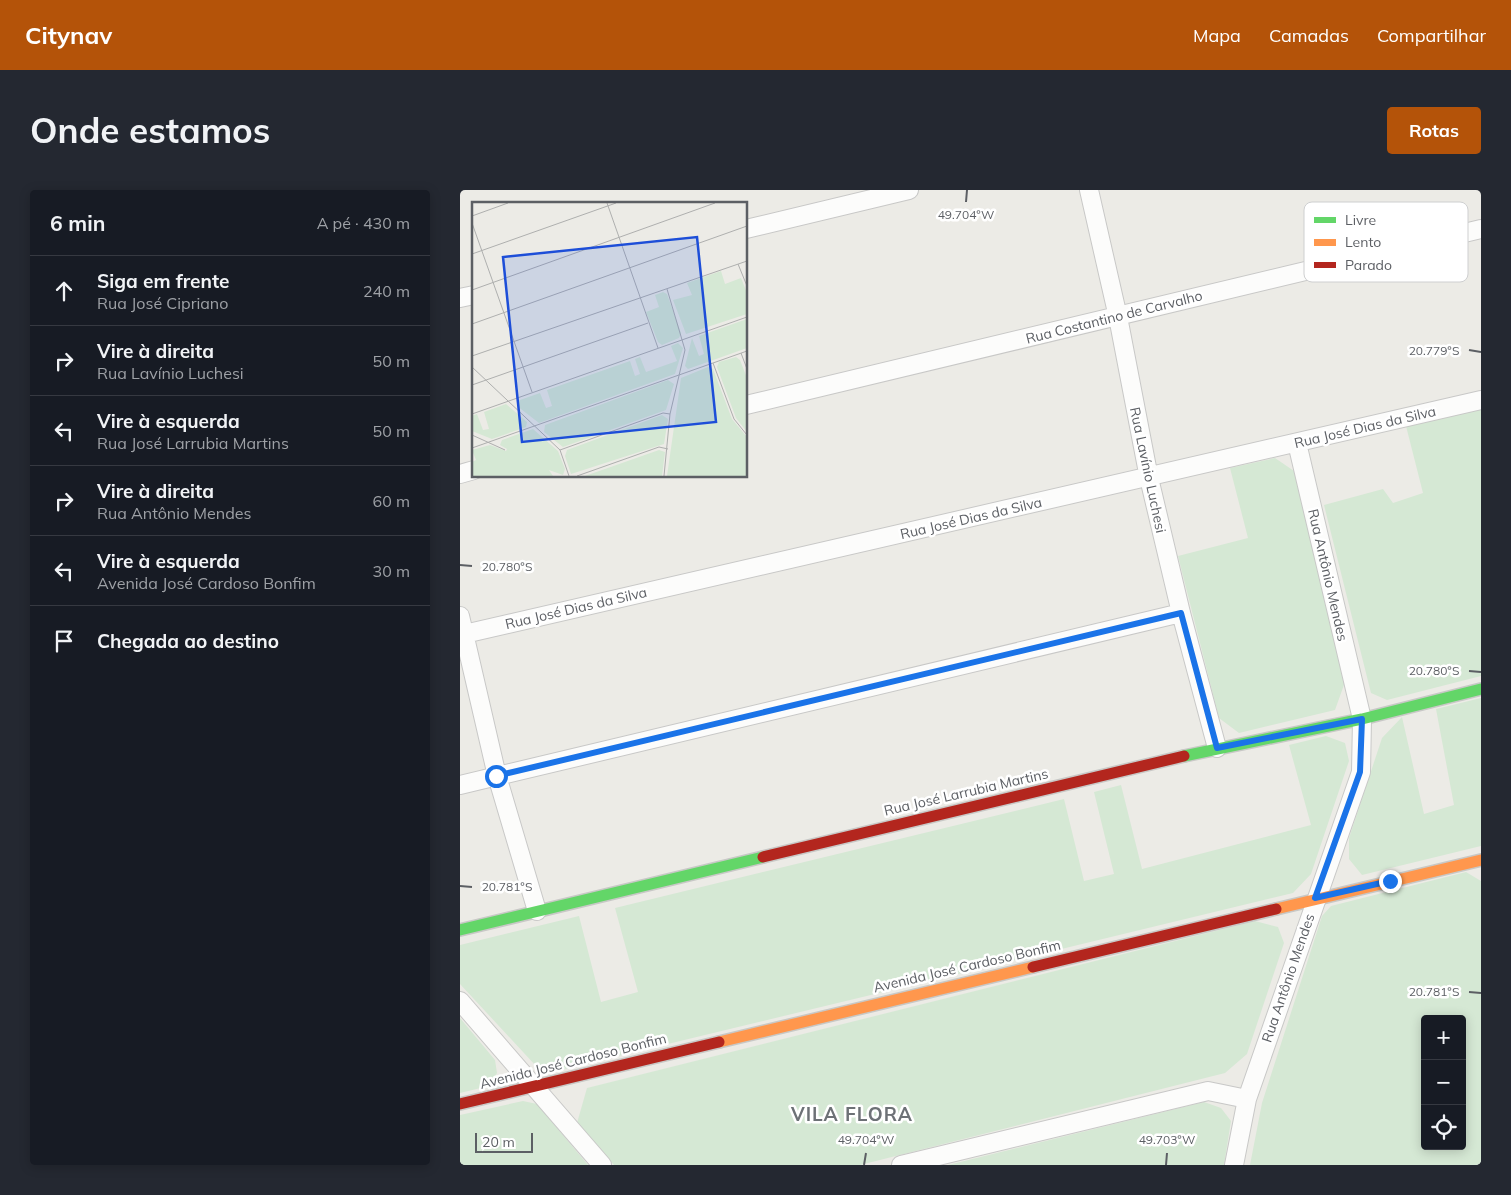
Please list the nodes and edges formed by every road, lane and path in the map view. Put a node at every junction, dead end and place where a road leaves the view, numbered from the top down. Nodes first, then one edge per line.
1 (909, 190) edge
2 (1089, 190) edge
3 (748, 229) edge
4 (1481, 229) edge
5 (1468, 232) edge
6 (1304, 272) edge
7 (1118, 317) junction
8 (1481, 400) edge
9 (748, 405) edge
10 (1297, 443) junction
11 (1149, 478) junction
12 (1181, 613) junction
13 (460, 616) edge
14 (461, 634) edge
15 (1481, 690) edge
16 (1362, 719) junction
17 (1217, 748) junction
18 (496, 776) junction
19 (460, 785) edge
20 (1481, 860) edge
21 (1315, 898) junction
22 (537, 911) junction
23 (460, 930) edge
24 (460, 1001) edge
25 (534, 1085) junction
26 (1247, 1099) junction
27 (460, 1104) edge
28 (602, 1165) edge
29 (901, 1165) edge
30 (1234, 1165) edge

1 - 3 street
2 - 7 street, Rua Lavínio Luchesi
4 - 5 street, Rua Costantino de Carvalho
6 - 7 street, Rua Costantino de Carvalho
7 - 9 street, Rua Costantino de Carvalho
7 - 11 street, Rua Lavínio Luchesi
8 - 10 street, Rua José Dias da Silva
10 - 11 street, Rua José Dias da Silva
10 - 16 street, Rua Antônio Mendes
11 - 12 street, Rua Lavínio Luchesi
11 - 14 street, Rua José Dias da Silva
12 - 17 street, Rua Lavínio Luchesi
12 - 18 street
13 - 14 street
14 - 18 street
15 - 16 street, Rua José Larrubia Martins
16 - 17 street, Rua José Larrubia Martins
16 - 21 street, Rua Antônio Mendes
17 - 22 street, Rua José Larrubia Martins
18 - 19 street
18 - 22 street
20 - 21 street, Avenida José Cardoso Bonfim
21 - 25 street, Avenida José Cardoso Bonfim
21 - 26 street, Rua Antônio Mendes
22 - 23 street, Rua José Larrubia Martins
24 - 25 street
25 - 27 street, Avenida José Cardoso Bonfim
25 - 28 street
26 - 29 street
26 - 30 street, Rua Antônio Mendes

